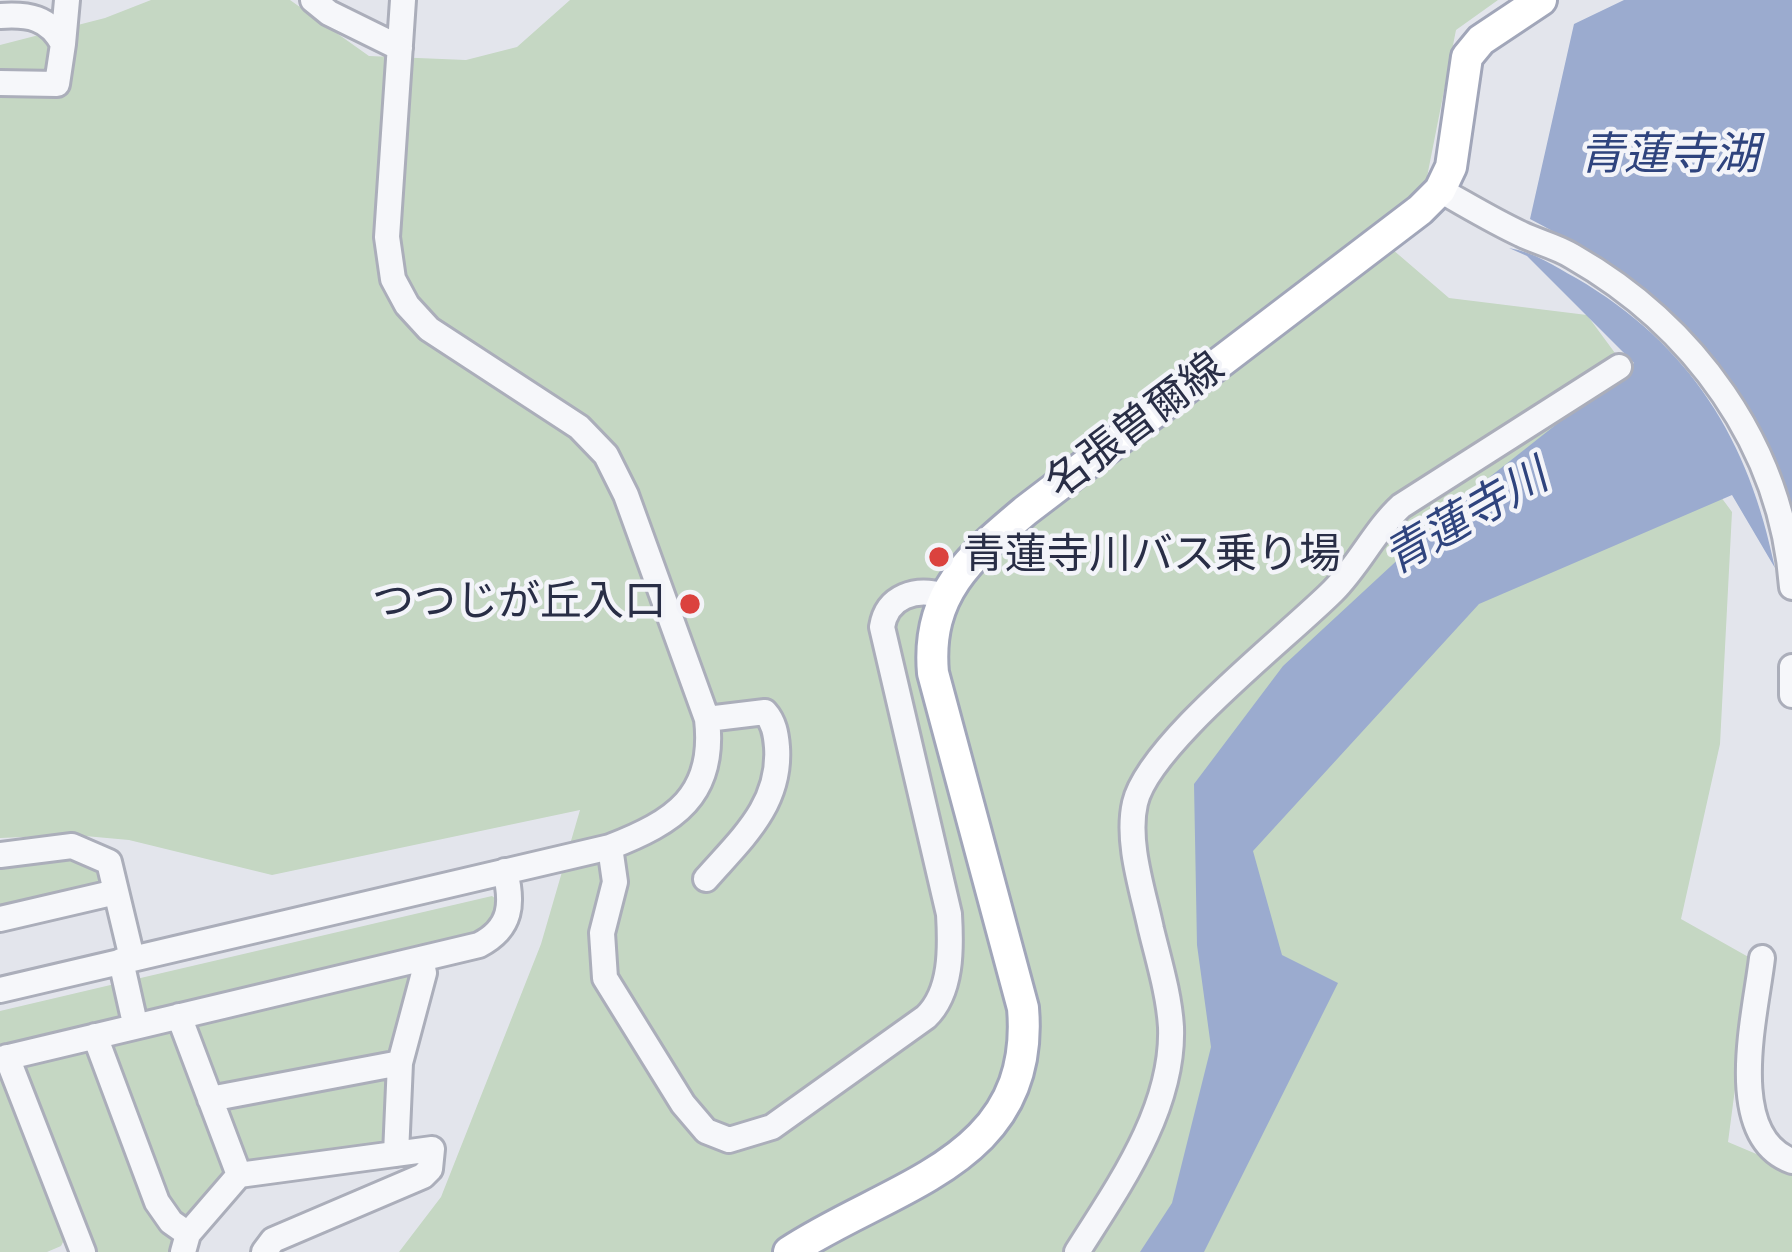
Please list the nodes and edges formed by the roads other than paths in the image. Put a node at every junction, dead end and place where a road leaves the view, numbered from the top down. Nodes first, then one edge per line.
1 (68, 0) edge
2 (313, 0) edge
3 (403, 0) edge
4 (1541, 0) edge
5 (0, 16) edge
6 (63, 44) junction
7 (400, 49) junction
8 (0, 83) edge
9 (1440, 190) junction
10 (1619, 368) dead end
11 (1792, 587) edge
12 (944, 596) junction
13 (707, 719) junction
14 (610, 847) junction
15 (0, 855) edge
16 (505, 871) junction
17 (706, 879) dead end
18 (116, 892) junction
19 (0, 919) edge
20 (1762, 958) dead end
21 (127, 959) junction
22 (421, 959) junction
23 (0, 990) edge
24 (179, 1016) junction
25 (134, 1019) dead end
26 (95, 1036) junction
27 (3, 1058) edge
28 (400, 1063) junction
29 (209, 1099) junction
30 (396, 1154) junction
31 (1792, 1160) edge
32 (239, 1175) junction
33 (186, 1243) edge
34 (77, 1250) edge
35 (263, 1252) edge
36 (789, 1252) edge
37 (1078, 1252) edge

1 - 6 street
2 - 7 street
3 - 7 street
4 - 9 main road
5 - 6 street
6 - 8 street
7 - 13 street
9 - 11 street
9 - 12 main road, 名張曽爾線
10 - 37 street
12 - 14 street
12 - 36 main road, 名張曽爾線
13 - 14 street
13 - 17 street
14 - 16 street
15 - 18 street
16 - 21 street
16 - 22 street
18 - 19 street
18 - 21 street
20 - 31 street
21 - 23 street
21 - 25 street
22 - 24 street
22 - 28 street
24 - 26 street
24 - 29 street
26 - 27 street
26 - 33 street
27 - 34 street
28 - 29 street
28 - 30 street
29 - 32 street
30 - 32 street
30 - 35 street
32 - 33 street

